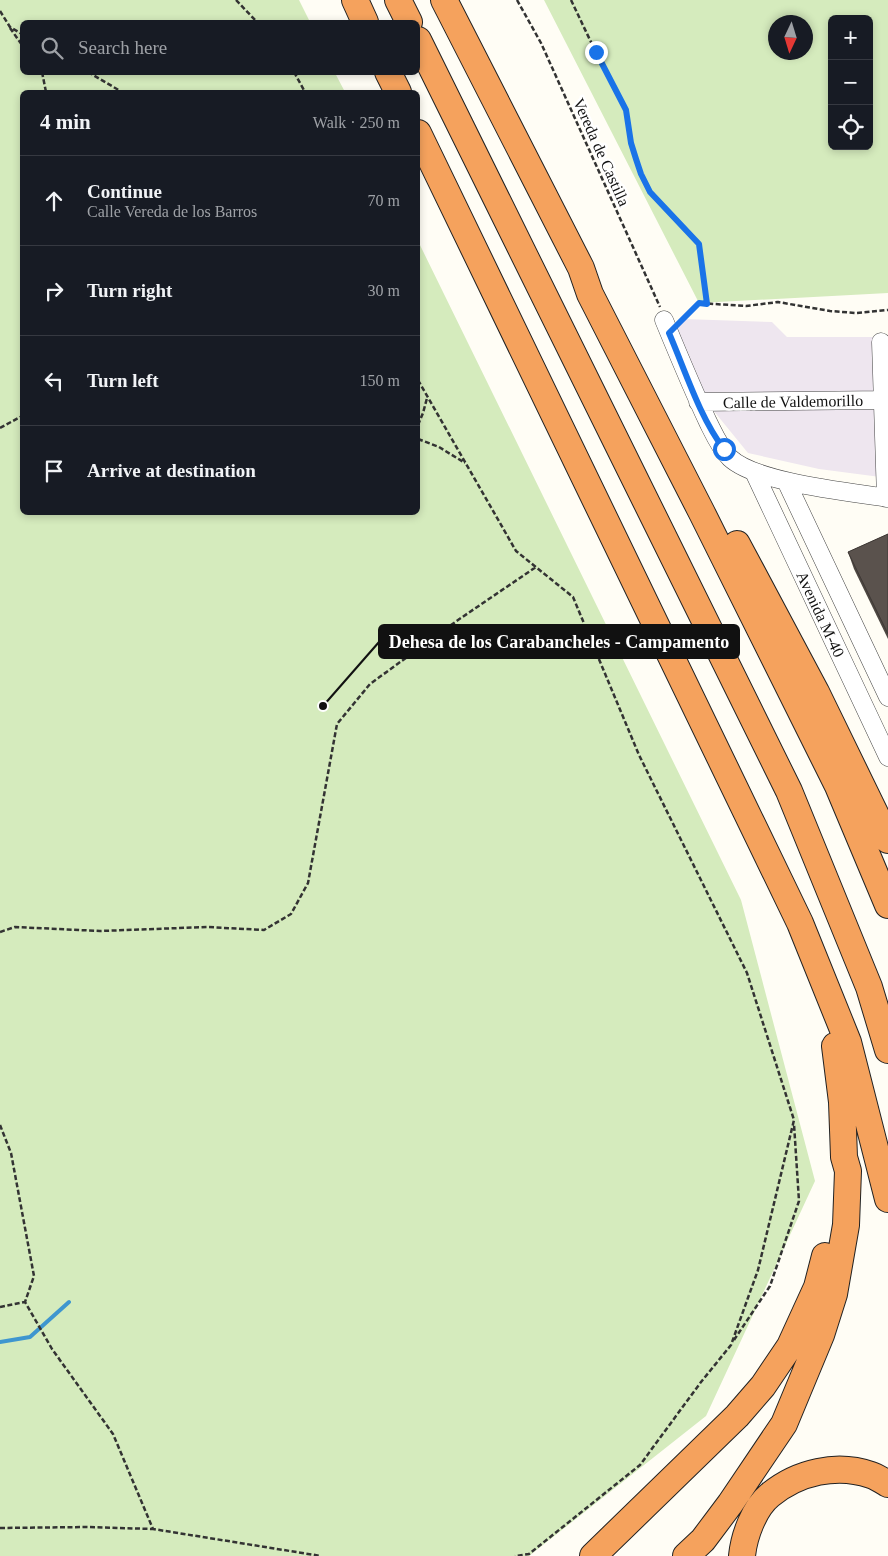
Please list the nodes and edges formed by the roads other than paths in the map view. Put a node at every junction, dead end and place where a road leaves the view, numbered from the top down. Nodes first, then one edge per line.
1 (355, 0) edge
2 (398, 0) edge
3 (444, 0) edge
4 (364, 20) edge
5 (408, 20) edge
6 (420, 44) edge
7 (390, 75) edge
8 (397, 90) edge
9 (420, 137) edge
10 (581, 268) junction
11 (665, 322) road end
12 (881, 342) dead end
13 (886, 400) edge
14 (698, 402) junction
15 (754, 472) junction
16 (786, 481) junction
17 (887, 498) edge
18 (888, 698) edge
19 (888, 757) edge
20 (888, 840) edge
21 (888, 905) edge
22 (829, 996) junction
23 (888, 1050) edge
24 (844, 1157) junction
25 (888, 1199) edge
26 (888, 1484) edge
27 (593, 1556) edge
28 (686, 1556) edge
29 (742, 1556) edge

1 - 4 highway
2 - 5 highway
3 - 10 highway
6 - 23 highway
7 - 8 highway
9 - 22 highway
10 - 20 highway
10 - 21 highway
11 - 14 street
12 - 13 street
13 - 14 street, Calle de Valdemorillo
13 - 17 street
14 - 15 street
15 - 16 street
15 - 19 street, Avenida M-40
16 - 17 street
16 - 18 street, Avenida M-40
22 - 24 highway
22 - 25 highway
24 - 27 highway
24 - 28 highway
26 - 29 highway

